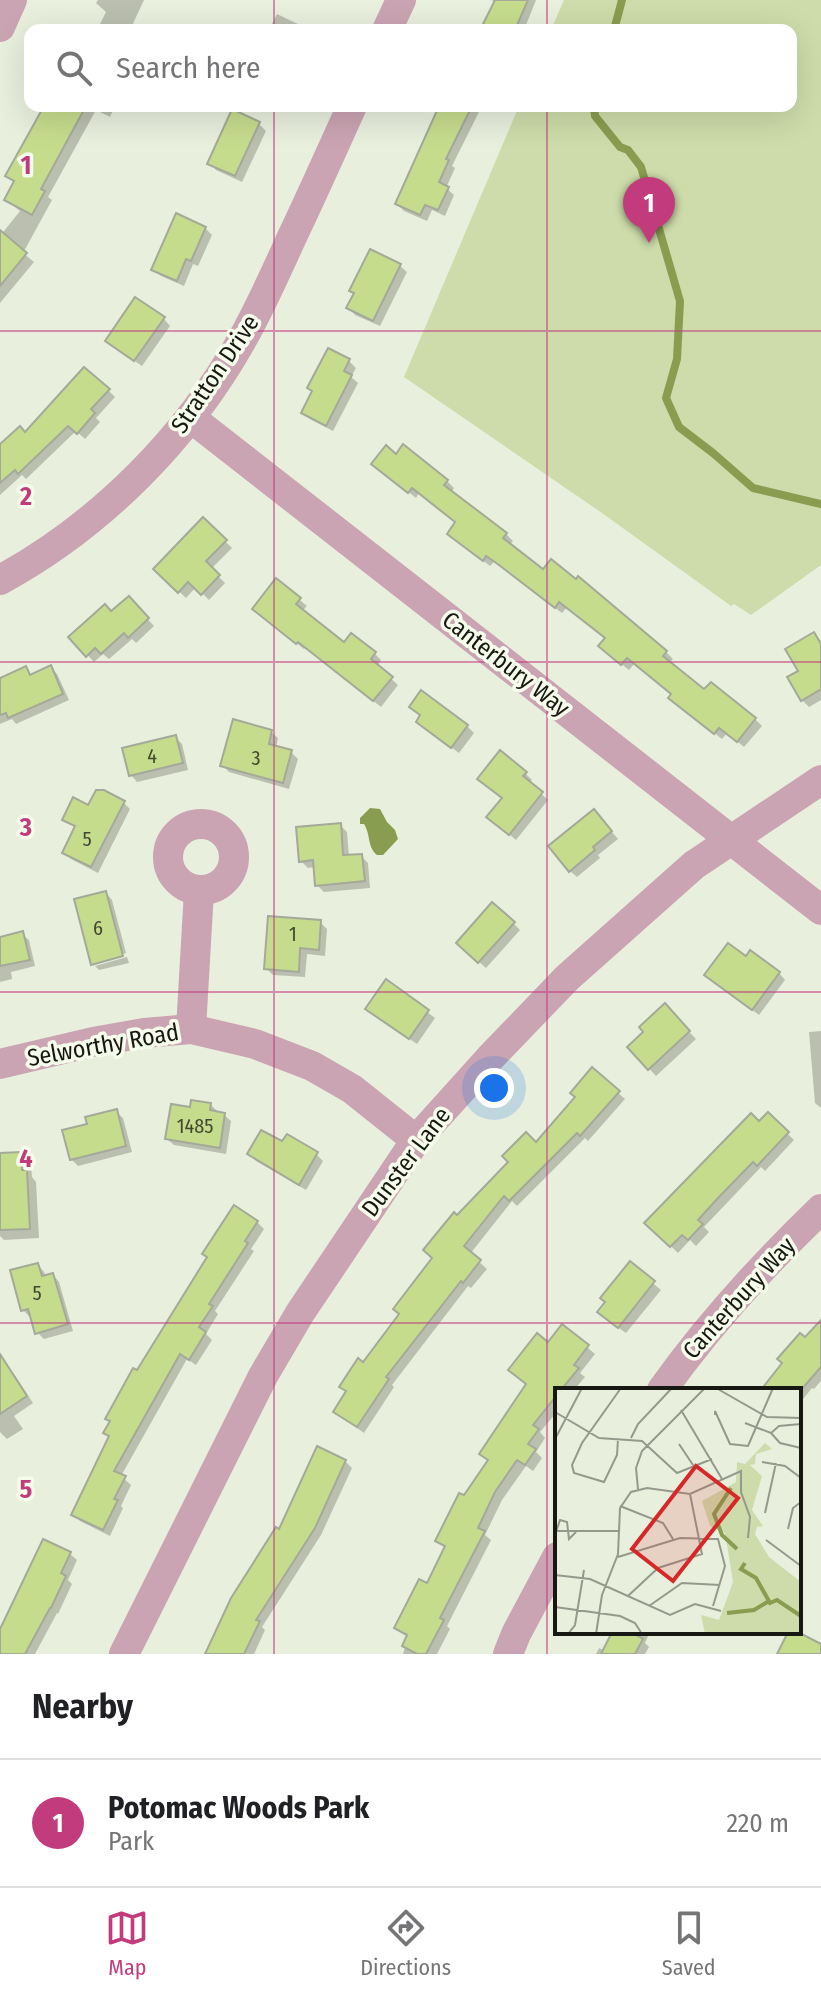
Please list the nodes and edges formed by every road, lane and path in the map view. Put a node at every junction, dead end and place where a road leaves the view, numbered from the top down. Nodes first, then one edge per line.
1 (12, 0) edge
2 (401, 0) edge
3 (390, 24) edge
4 (0, 27) edge
5 (349, 112) edge
6 (191, 418) junction
7 (0, 580) edge
8 (821, 780) edge
9 (731, 841) junction
10 (199, 891) dead end
11 (821, 910) edge
12 (191, 1029) junction
13 (0, 1064) edge
14 (416, 1140) junction
15 (821, 1209) edge
16 (663, 1388) edge
17 (555, 1561) edge
18 (124, 1654) edge
19 (508, 1654) edge

1 - 4 street
2 - 3 street
5 - 6 street, Stratton Drive
6 - 7 street, Stratton Drive
6 - 9 street, Canterbury Way
8 - 9 street, Dunster Lane
9 - 11 street, Canterbury Way
9 - 14 street, Dunster Lane
10 - 12 street
12 - 13 street, Selworthy Road
12 - 14 street, Selworthy Road
14 - 18 street, Dunster Lane
15 - 16 street, Canterbury Way
17 - 19 street

